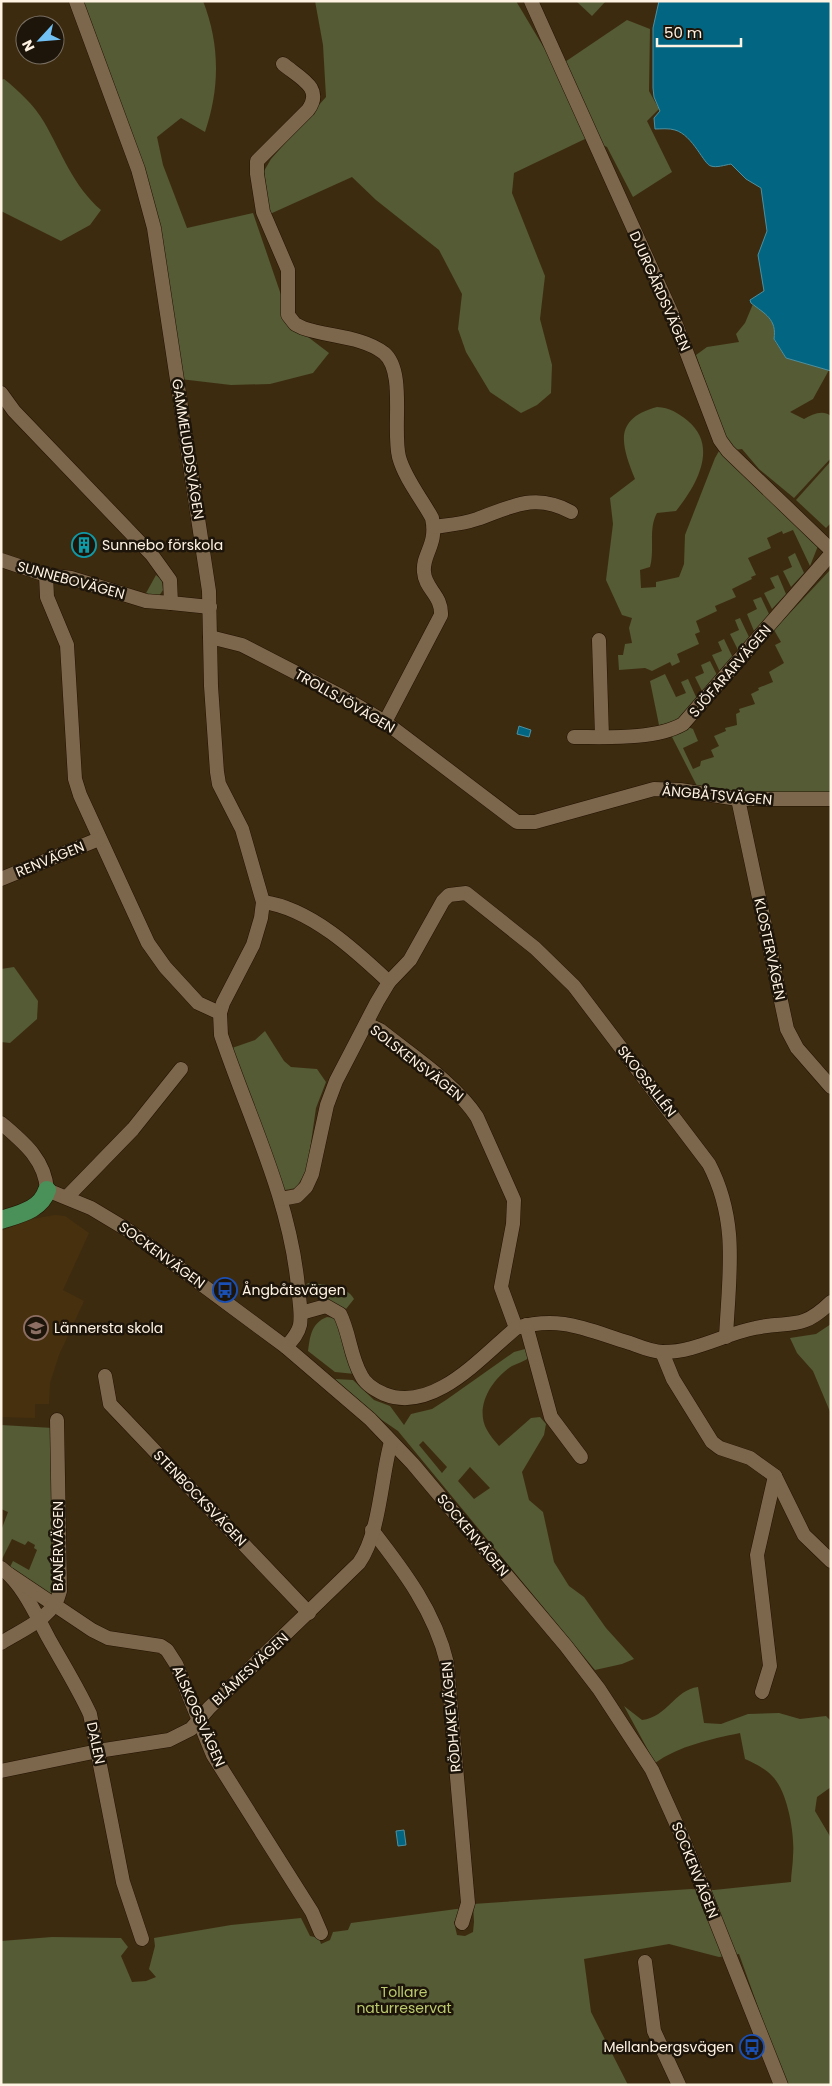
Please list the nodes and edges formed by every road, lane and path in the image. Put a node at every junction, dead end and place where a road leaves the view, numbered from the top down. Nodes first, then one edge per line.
1 (76, 1) edge
2 (531, 1) edge
3 (284, 64) dead end
4 (1, 393) edge
5 (571, 512) dead end
6 (434, 527) junction
7 (831, 550) edge
8 (831, 554) edge
9 (1, 560) edge
10 (46, 575) junction
11 (170, 603) junction
12 (210, 606) junction
13 (210, 637) junction
14 (599, 640) dead end
15 (385, 722) junction
16 (574, 737) dead end
17 (602, 737) junction
18 (738, 799) junction
19 (831, 799) edge
20 (517, 822) joint
21 (99, 839) junction
22 (1, 879) edge
23 (263, 902) junction
24 (389, 982) junction
25 (220, 1013) junction
26 (367, 1024) junction
27 (181, 1069) dead end
28 (831, 1087) edge
29 (1, 1123) edge
30 (47, 1190) junction
31 (67, 1197) junction
32 (281, 1199) junction
33 (1, 1220) edge
34 (831, 1302) edge
35 (301, 1313) junction
36 (521, 1327) junction
37 (726, 1337) junction
38 (286, 1347) junction
39 (662, 1352) junction
40 (105, 1376) dead end
41 (57, 1420) dead end
42 (391, 1442) junction
43 (581, 1457) dead end
44 (775, 1476) junction
45 (372, 1530) junction
46 (831, 1561) edge
47 (6, 1571) edge
48 (56, 1605) junction
49 (309, 1613) junction
50 (39, 1620) junction
51 (1, 1643) edge
52 (762, 1692) dead end
53 (199, 1720) junction
54 (98, 1751) junction
55 (1, 1771) edge
56 (462, 1923) dead end
57 (321, 1933) dead end
58 (142, 1939) dead end
59 (645, 1962) dead end
60 (680, 2085) edge
61 (781, 2085) edge

1 - 12 street, GAMMELUDDSVÄGEN
2 - 7 street, DJURGÅRDSVÄGEN
3 - 6 street
4 - 11 street
5 - 6 street
6 - 15 street
8 - 17 street, SJÖFARARVÄGEN
9 - 10 street, SUNNEBOVÄGEN
10 - 11 street, SUNNEBOVÄGEN
10 - 21 street
11 - 12 street
12 - 13 street, GAMMELUDDSVÄGEN
13 - 15 street, TROLLSJÖVÄGEN
13 - 23 street, GAMMELUDDSVÄGEN
14 - 17 street
15 - 20 street, TROLLSJÖVÄGEN
16 - 17 street, SJÖFARARVÄGEN
18 - 19 street, ÅNGBÅTSVÄGEN
18 - 20 street, ÅNGBÅTSVÄGEN
18 - 28 street, KLOSTERVÄGEN
21 - 22 street, RENVÄGEN
21 - 25 street
23 - 24 street
23 - 25 street, GAMMELUDDSVÄGEN
24 - 26 street
24 - 37 street, SKOGSALLÉN
25 - 32 street
26 - 32 street
26 - 36 street, SOLSKENSVÄGEN
27 - 31 street
29 - 30 street
30 - 31 street, SOCKENVÄGEN
30 - 33 main road
31 - 38 street, SOCKENVÄGEN
32 - 35 street
34 - 37 street
35 - 36 street
35 - 38 street
36 - 39 street
36 - 43 street, SOLSKENSVÄGEN
37 - 39 street
38 - 42 street, SOCKENVÄGEN
39 - 44 street
40 - 49 street, STENBOCKSVÄGEN
41 - 48 street, BANÉRVÄGEN
42 - 45 street, BLÅMESVÄGEN
42 - 61 street, SOCKENVÄGEN
44 - 46 street
44 - 52 street
45 - 49 street, BLÅMESVÄGEN
45 - 56 street, RÖDHAKEVÄGEN
47 - 48 street, ALSKOGSVÄGEN
47 - 50 street, DALEN
48 - 50 street, BANÉRVÄGEN
48 - 53 street, ALSKOGSVÄGEN
49 - 53 street, BLÅMESVÄGEN
50 - 51 street, BANÉRVÄGEN
50 - 54 street, DALEN
53 - 54 street, BLÅMESVÄGEN
53 - 57 street, ALSKOGSVÄGEN
54 - 55 street, BLÅMESVÄGEN
54 - 58 street, DALEN
59 - 60 street

